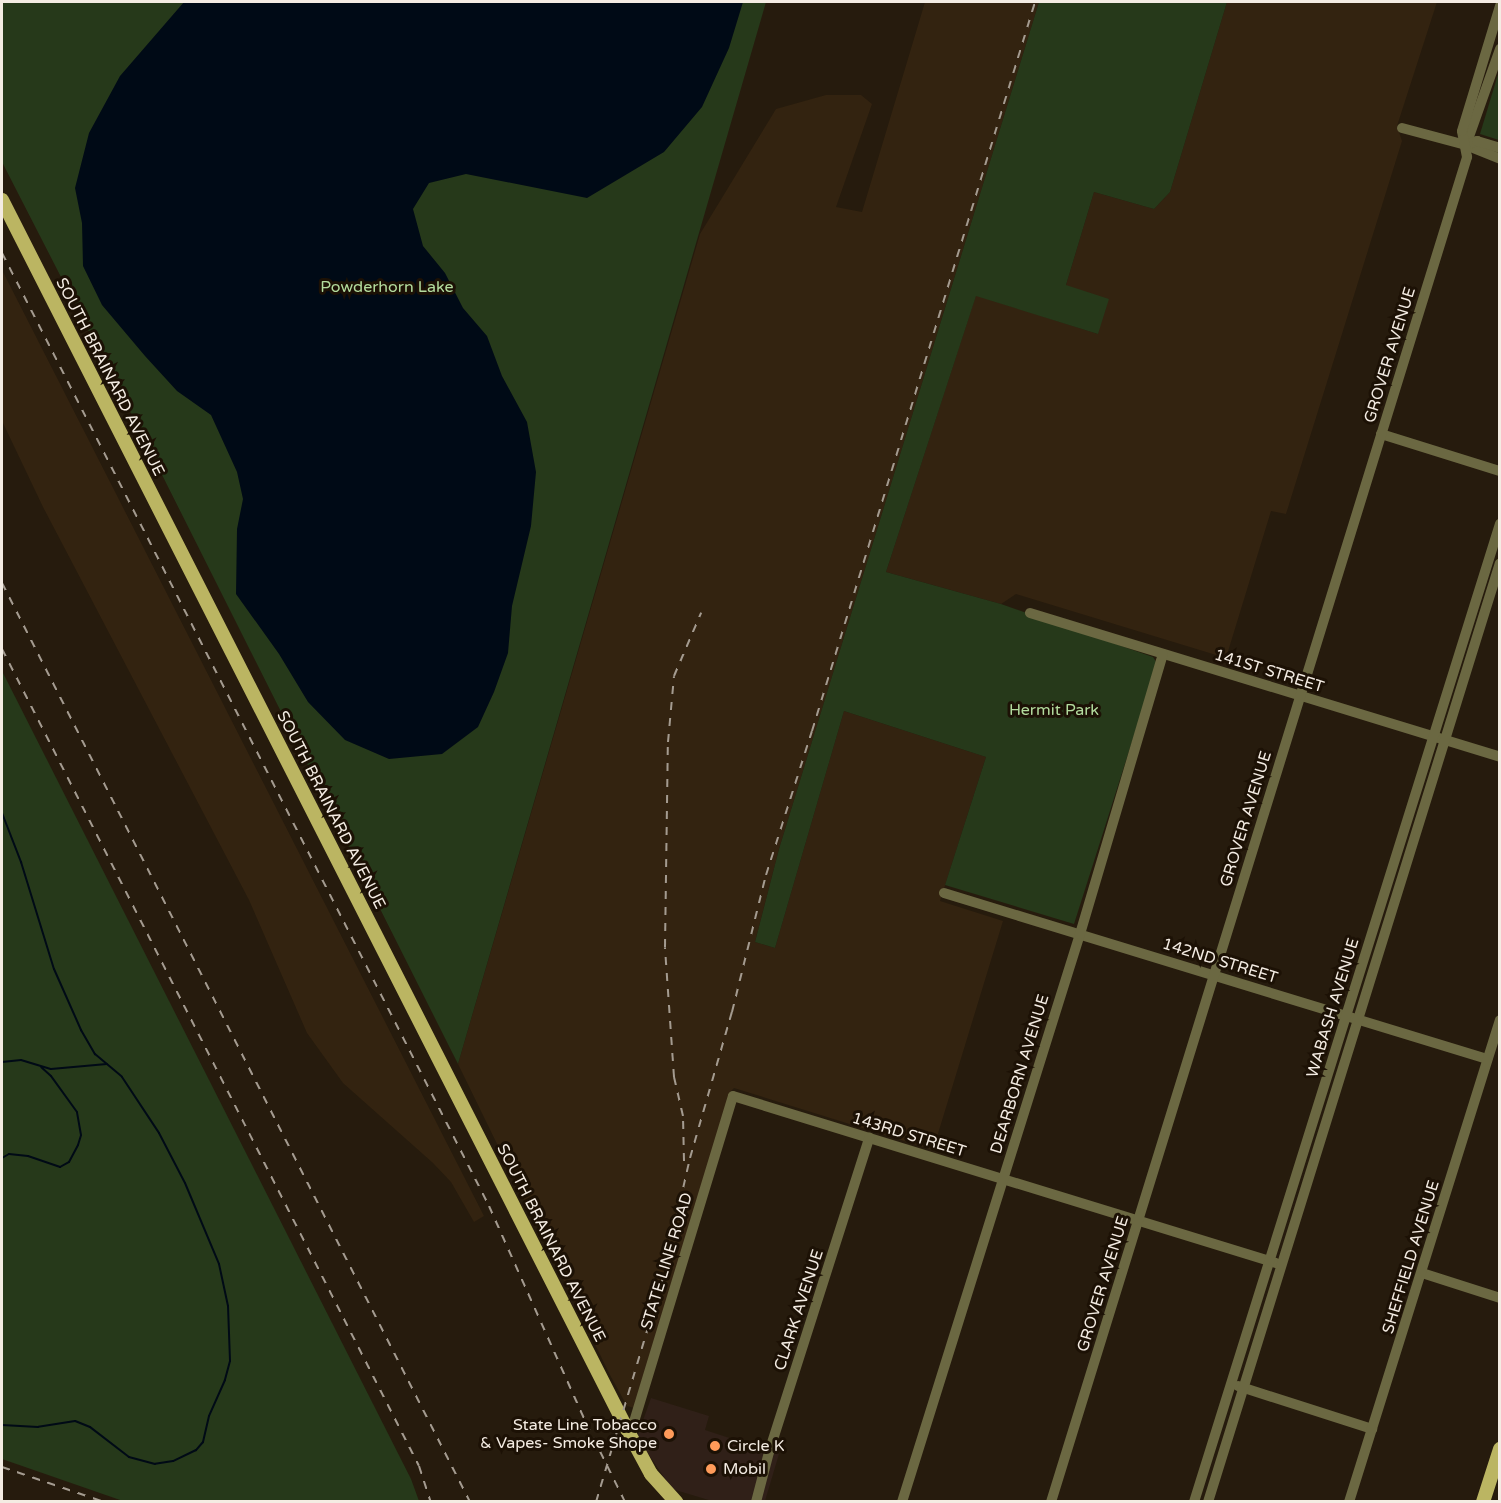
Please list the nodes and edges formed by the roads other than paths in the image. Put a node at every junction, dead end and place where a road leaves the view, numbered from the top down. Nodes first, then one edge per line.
1 (1500, 6) edge
2 (1500, 49) edge
3 (1402, 128) dead end
4 (1467, 146) junction
5 (1500, 148) edge
6 (1500, 159) edge
7 (2, 200) edge
8 (1381, 434) junction
9 (1500, 471) edge
10 (1500, 524) edge
11 (1500, 563) edge
12 (1030, 613) dead end
13 (1163, 654) junction
14 (1300, 696) junction
15 (1433, 737) junction
16 (1444, 741) junction
17 (1500, 758) edge
18 (944, 893) dead end
19 (1080, 934) junction
20 (1214, 975) junction
21 (1346, 1016) junction
22 (1358, 1020) junction
23 (1499, 1024) edge
24 (1487, 1059) junction
25 (733, 1096) joint
26 (869, 1138) junction
27 (1003, 1179) junction
28 (1138, 1221) junction
29 (1269, 1262) junction
30 (1281, 1265) junction
31 (1422, 1273) junction
32 (1500, 1298) edge
33 (1232, 1384) junction
34 (1244, 1388) junction
35 (1372, 1429) junction
36 (630, 1435) junction
37 (1500, 1449) edge
38 (661, 1486) junction
39 (757, 1496) edge
40 (668, 1502) edge
41 (676, 1502) edge
42 (751, 1502) edge
43 (902, 1502) edge
44 (1051, 1502) edge
45 (1194, 1502) edge
46 (1208, 1502) edge
47 (1349, 1502) edge
48 (1483, 1502) edge

1 - 4 street, GROVER AVENUE
2 - 4 street, GROVER AVENUE
3 - 4 street
4 - 5 street
4 - 6 street
4 - 8 street, GROVER AVENUE
7 - 36 main road, SOUTH BRAINARD AVENUE
8 - 9 street
8 - 14 street, GROVER AVENUE
10 - 15 street, WABASH AVENUE
11 - 16 street, WABASH AVENUE
12 - 13 street, 141ST STREET
13 - 14 street, 141ST STREET
13 - 19 street, DEARBORN AVENUE
14 - 15 street, 141ST STREET
14 - 20 street, GROVER AVENUE
15 - 16 street, 141ST STREET
15 - 21 street, WABASH AVENUE
16 - 17 street, 141ST STREET
16 - 22 street, WABASH AVENUE
18 - 19 street, 142ND STREET
19 - 20 street, 142ND STREET
19 - 27 street, DEARBORN AVENUE
20 - 21 street, 142ND STREET
20 - 28 street, GROVER AVENUE
21 - 22 street, 142ND STREET
21 - 29 street, WABASH AVENUE
22 - 24 street, 142ND STREET
22 - 30 street, WABASH AVENUE
23 - 24 street, SHEFFIELD AVENUE
24 - 31 street, SHEFFIELD AVENUE
25 - 26 street, 143RD STREET
25 - 36 street, STATE LINE ROAD
26 - 27 street, 143RD STREET
26 - 39 street, CLARK AVENUE
27 - 28 street, 143RD STREET
27 - 43 street, DEARBORN AVENUE
28 - 29 street, 143RD STREET
28 - 44 street, GROVER AVENUE
29 - 30 street, 143RD STREET
29 - 33 street, WABASH AVENUE
30 - 34 street, WABASH AVENUE
31 - 32 street
31 - 35 street, SHEFFIELD AVENUE
33 - 34 street
33 - 45 street, WABASH AVENUE
34 - 35 street
34 - 46 street, WABASH AVENUE
35 - 47 street, SHEFFIELD AVENUE
36 - 38 main road, SOUTH BRAINARD AVENUE
37 - 48 main road
38 - 40 main road
38 - 41 main road
39 - 42 street, CLARK AVENUE

